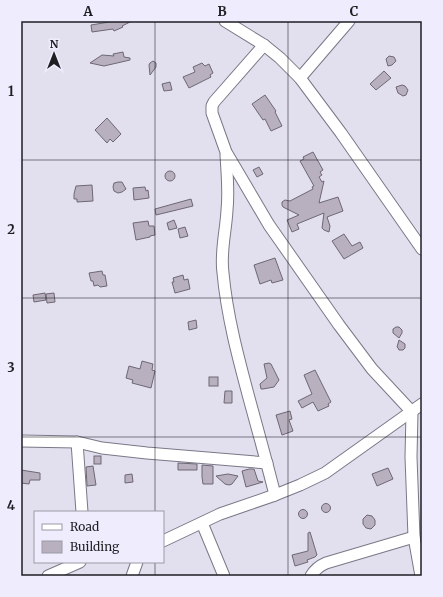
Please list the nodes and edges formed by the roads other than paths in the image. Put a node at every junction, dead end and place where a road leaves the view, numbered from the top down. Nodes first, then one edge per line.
1 (225, 21) edge
2 (349, 21) edge
3 (264, 45) junction
4 (300, 78) junction
5 (226, 152) junction
6 (422, 249) edge
7 (422, 404) edge
8 (412, 412) junction
9 (21, 441) edge
10 (77, 442) junction
11 (267, 463) junction
12 (276, 495) junction
13 (82, 511) edge
14 (202, 523) junction
15 (414, 537) junction
16 (164, 542) edge
17 (78, 563) edge
18 (137, 563) edge
19 (48, 576) edge
20 (132, 576) edge
21 (224, 576) edge
22 (311, 576) edge
23 (421, 576) edge

1 - 3 street
2 - 4 street
3 - 4 street
3 - 5 street
4 - 6 street
5 - 8 street
5 - 11 street
7 - 8 street
8 - 12 street
8 - 15 street
9 - 10 street
10 - 11 street
10 - 13 street
11 - 12 street
12 - 14 street
14 - 16 street
14 - 21 street
15 - 22 street
15 - 23 street
17 - 19 street
18 - 20 street

